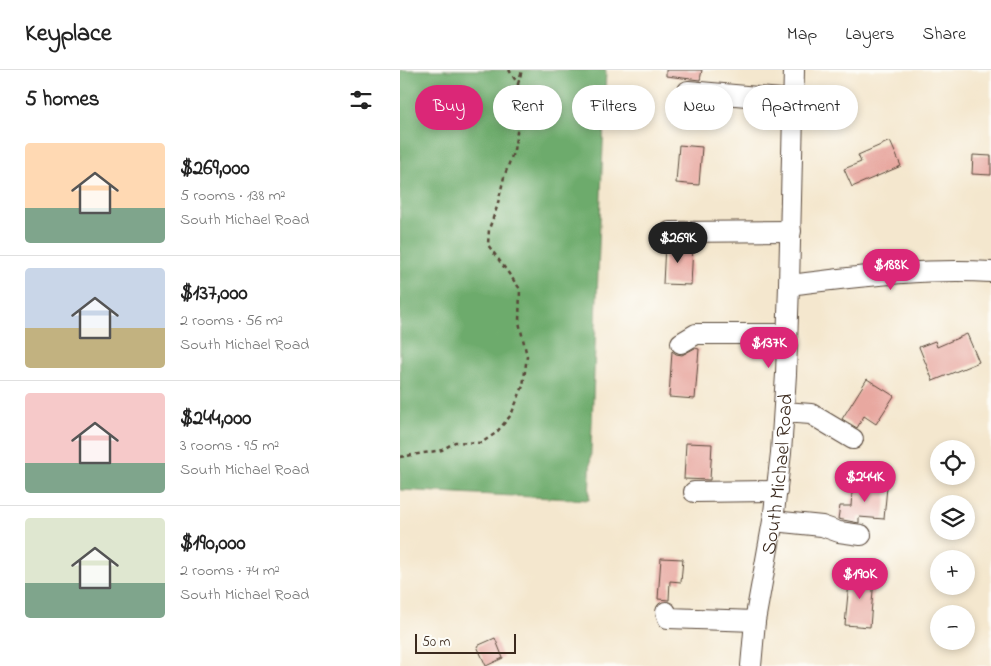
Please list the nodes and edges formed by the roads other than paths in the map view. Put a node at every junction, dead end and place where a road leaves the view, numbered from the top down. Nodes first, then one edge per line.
1 (794, 70) edge
2 (794, 85) edge
3 (792, 130) edge
4 (790, 231) junction
5 (670, 232) dead end
6 (991, 272) edge
7 (790, 285) junction
8 (787, 334) junction
9 (681, 343) dead end
10 (784, 412) junction
11 (854, 439) dead end
12 (777, 491) junction
13 (694, 492) dead end
14 (773, 521) junction
15 (860, 535) dead end
16 (666, 612) dead end
17 (755, 620) junction
18 (751, 666) edge

1 - 2 street, South Michael Road
3 - 4 street, South Michael Road
4 - 5 street
4 - 7 street, South Michael Road
6 - 7 street
7 - 8 street, South Michael Road
8 - 9 street
8 - 10 street, South Michael Road
10 - 11 street
10 - 12 street, South Michael Road
12 - 13 street
12 - 14 street, South Michael Road
14 - 15 street
14 - 17 street, South Michael Road
16 - 17 street
17 - 18 street, South Michael Road

